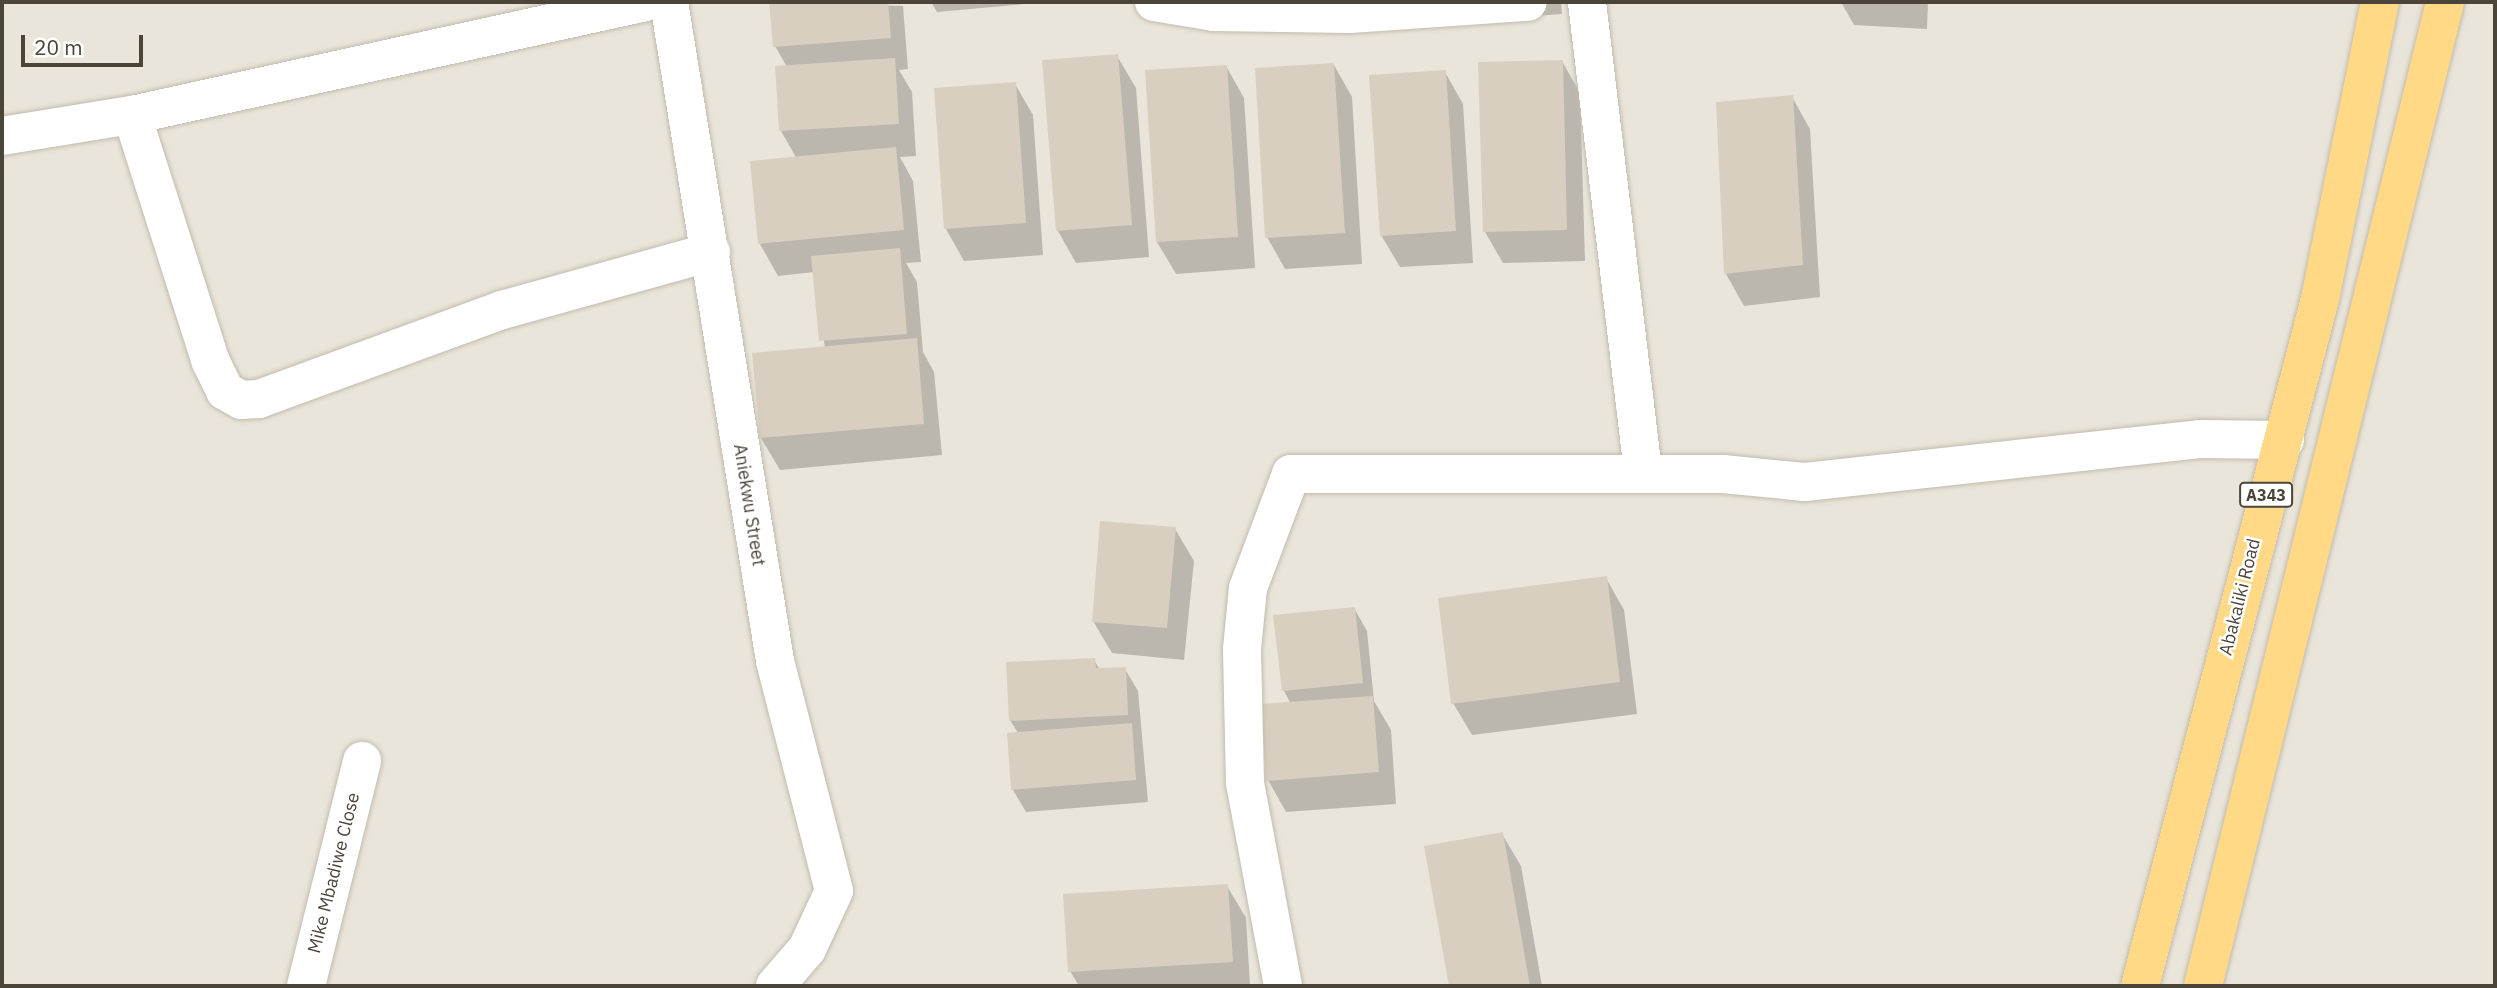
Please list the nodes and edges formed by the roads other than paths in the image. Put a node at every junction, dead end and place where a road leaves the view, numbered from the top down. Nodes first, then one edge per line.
1 (646, 2) edge
2 (669, 2) edge
3 (1154, 2) edge
4 (1528, 2) edge
5 (1587, 2) edge
6 (2380, 2) edge
7 (2445, 2) edge
8 (132, 115) junction
9 (2, 136) edge
10 (711, 252) junction
11 (2285, 440) junction
12 (1643, 474) junction
13 (362, 761) dead end
14 (306, 986) edge
15 (775, 986) edge
16 (1283, 986) edge
17 (2140, 986) edge
18 (2203, 986) edge

1 - 8 street
2 - 10 street, Aniekwu Street
3 - 4 street
5 - 12 street
6 - 11 highway, Abakaliki Road / A343
7 - 18 highway, A343
8 - 9 street
8 - 10 street
10 - 15 street, Aniekwu Street
11 - 12 street
11 - 17 highway, Abakaliki Road / A343
12 - 16 street
13 - 14 street, Mike Mbadiwe Close

